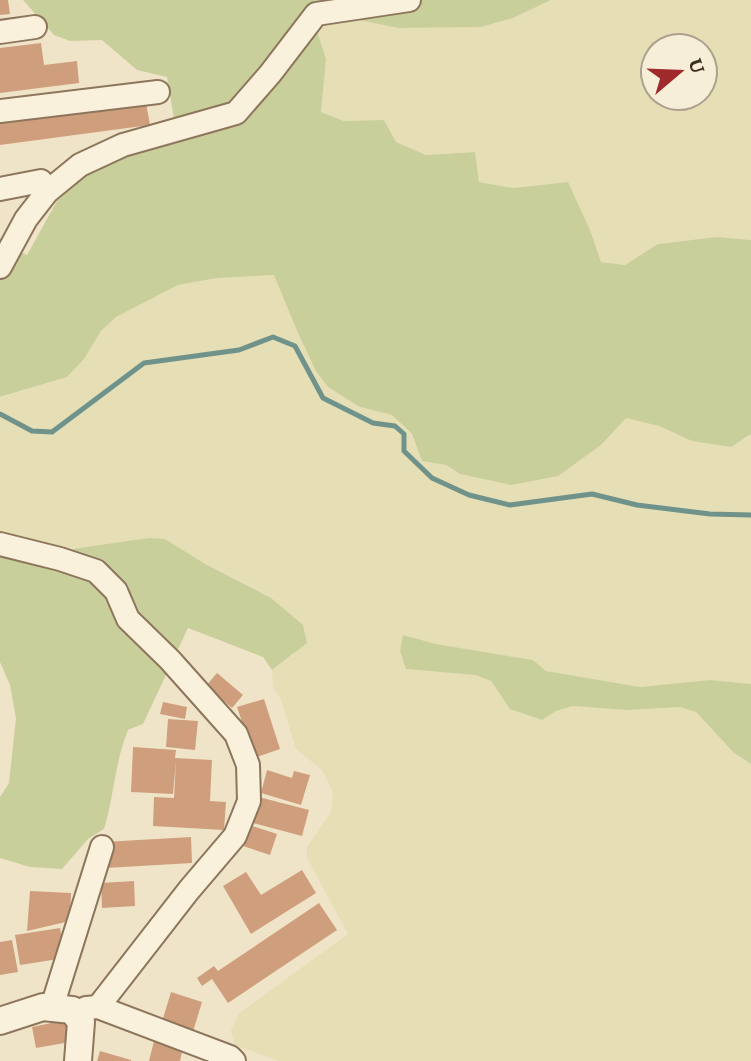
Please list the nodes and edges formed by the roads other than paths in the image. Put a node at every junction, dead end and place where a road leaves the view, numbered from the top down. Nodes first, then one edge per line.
1 (409, 0) edge
2 (35, 27) dead end
3 (0, 32) edge
4 (158, 92) dead end
5 (0, 111) edge
6 (41, 181) dead end
7 (0, 189) edge
8 (0, 267) edge
9 (0, 544) edge
10 (102, 847) dead end
11 (74, 1008) junction
12 (0, 1021) edge
13 (78, 1061) edge
14 (234, 1061) edge

1 - 8 street
2 - 3 street
4 - 5 street
6 - 7 street
9 - 11 street
10 - 11 street
11 - 12 street
11 - 13 street
11 - 14 street

